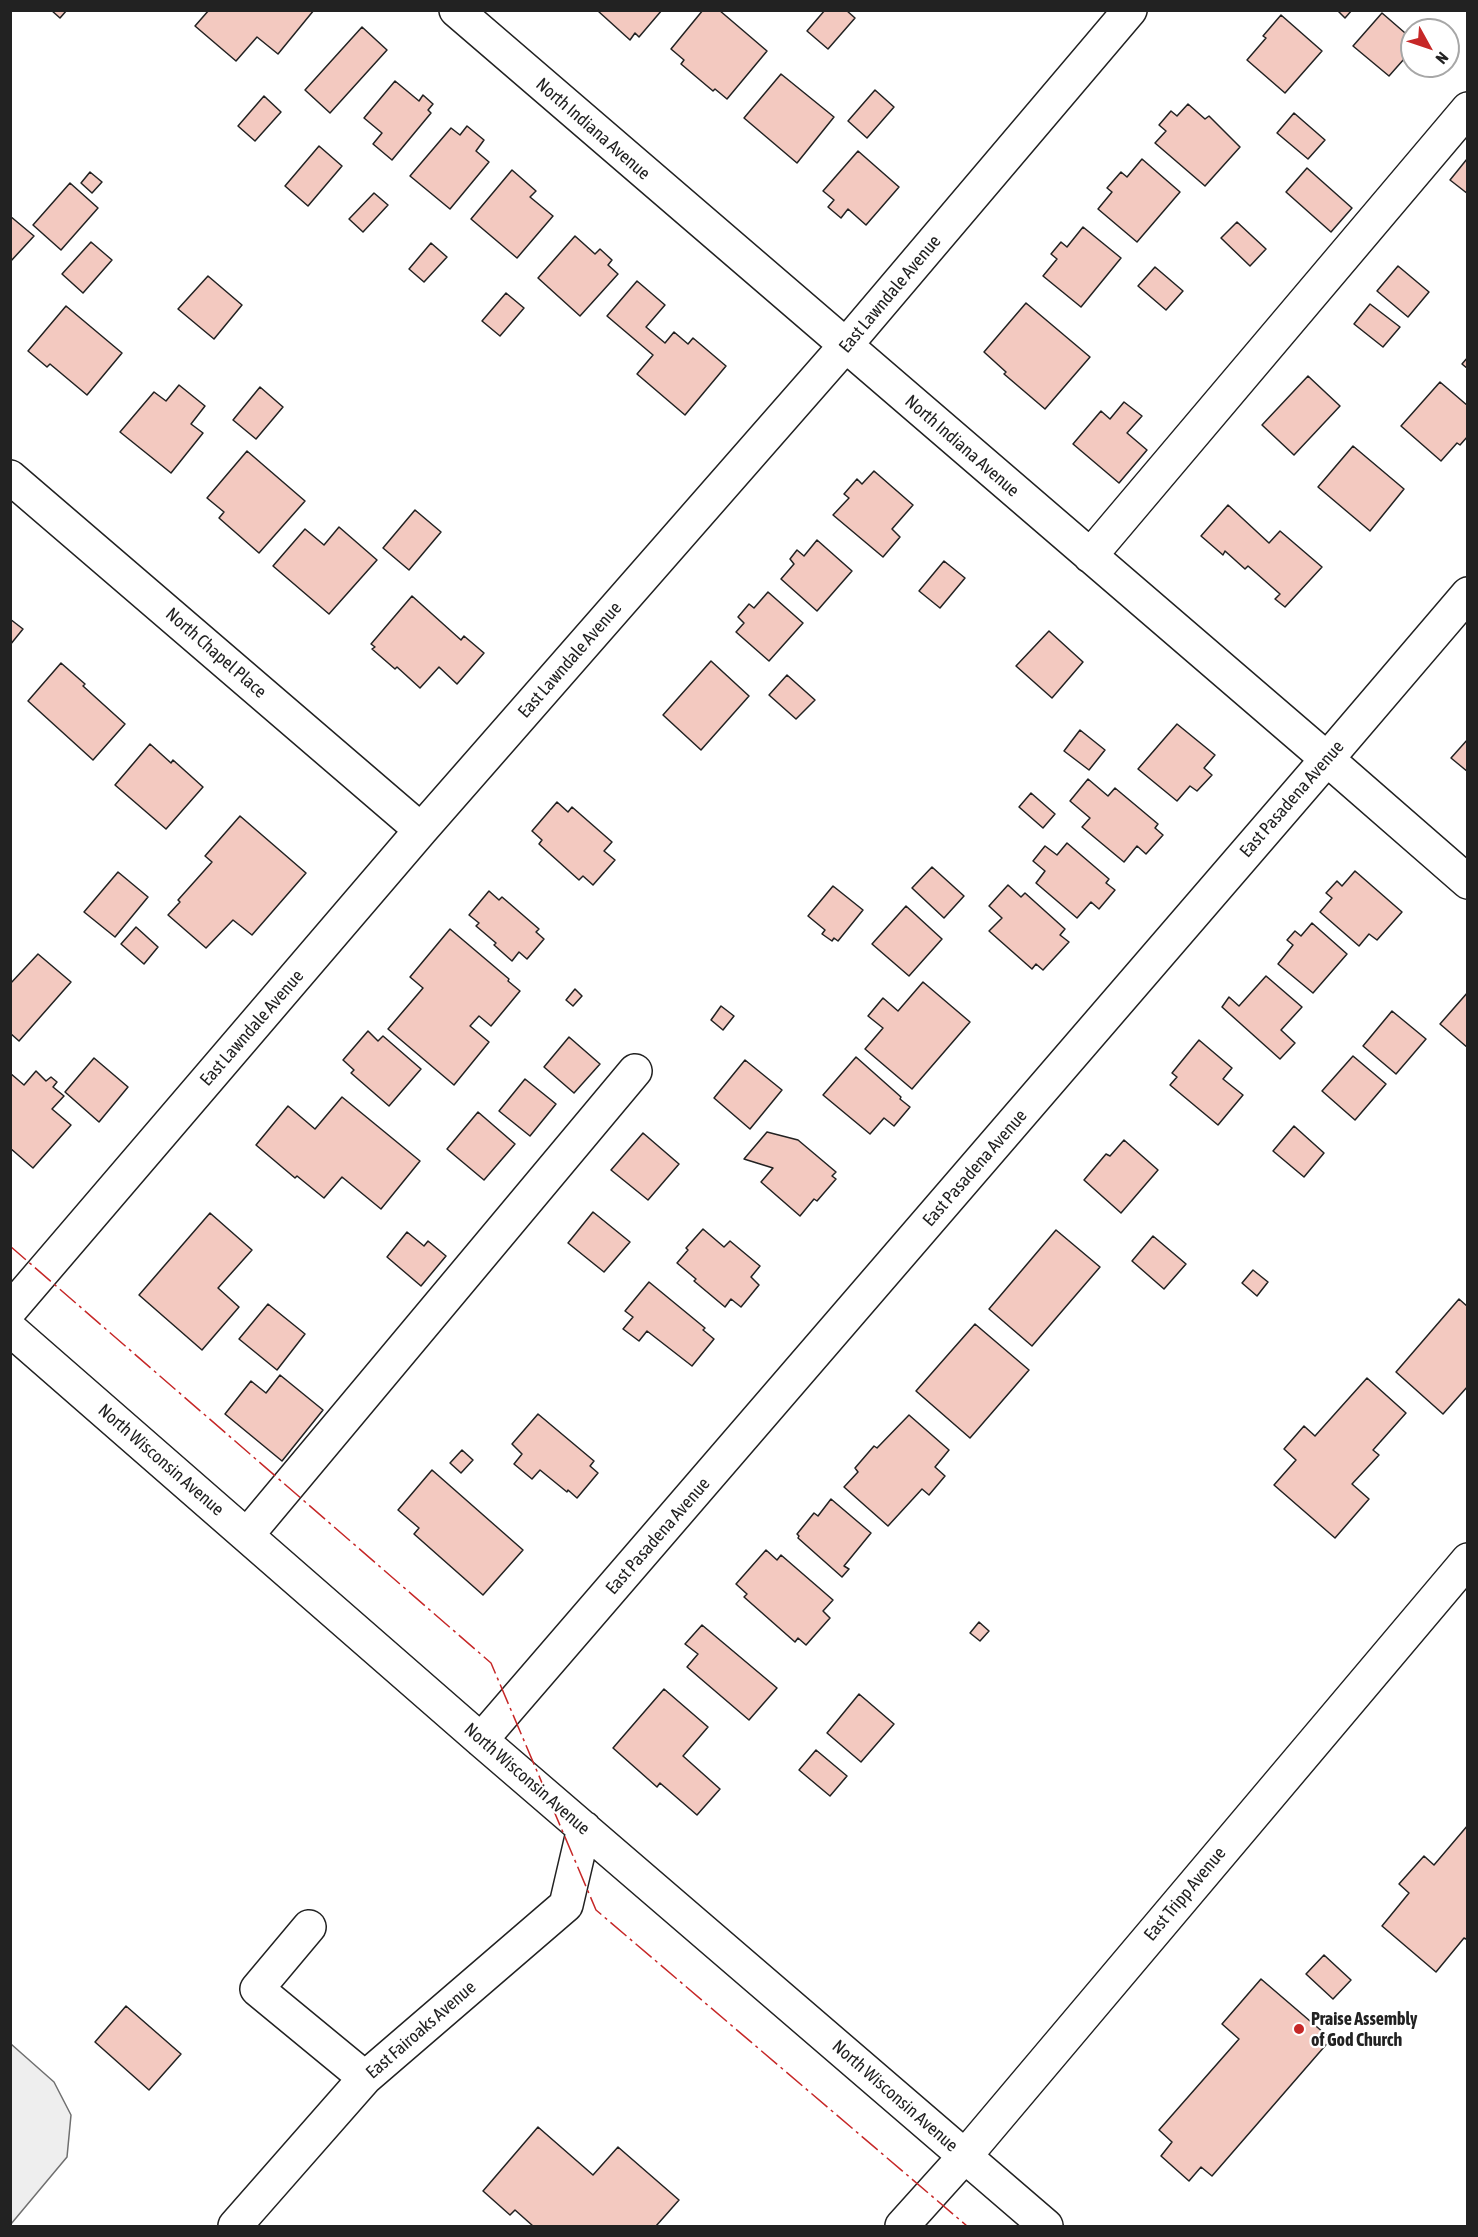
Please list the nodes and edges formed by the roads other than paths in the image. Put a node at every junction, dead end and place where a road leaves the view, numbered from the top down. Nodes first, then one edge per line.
1 (456, 10) edge
2 (1130, 10) edge
3 (1467, 109) edge
4 (845, 346) junction
5 (10, 477) edge
6 (1090, 556) junction
7 (1467, 594) edge
8 (1328, 759) junction
9 (421, 830) junction
10 (1467, 882) edge
11 (635, 1071) dead end
12 (10, 1310) edge
13 (10, 1329) edge
14 (246, 1535) junction
15 (1467, 1560) edge
16 (481, 1740) junction
17 (584, 1828) junction
18 (309, 1927) dead end
19 (365, 2078) junction
20 (964, 2156) junction
21 (236, 2226) edge
22 (902, 2226) edge
23 (1046, 2226) edge

1 - 4 street, North Indiana Avenue
2 - 4 street, East Lawndale Avenue
3 - 6 street
4 - 6 street, North Indiana Avenue
4 - 9 street, East Lawndale Avenue
5 - 9 street, North Chapel Place
6 - 8 street, North Indiana Avenue
7 - 8 street, East Pasadena Avenue
8 - 10 street, North Indiana Avenue
8 - 16 street, East Pasadena Avenue
9 - 12 street, East Lawndale Avenue
11 - 14 street
13 - 14 street, North Wisconsin Avenue
14 - 16 street, North Wisconsin Avenue
15 - 20 street, East Tripp Avenue
16 - 17 street, North Wisconsin Avenue
17 - 19 street, East Fairoaks Avenue
17 - 20 street, North Wisconsin Avenue
18 - 19 street
19 - 21 street, East Fairoaks Avenue
20 - 22 street, East Tripp Avenue
20 - 23 street, North Wisconsin Avenue

